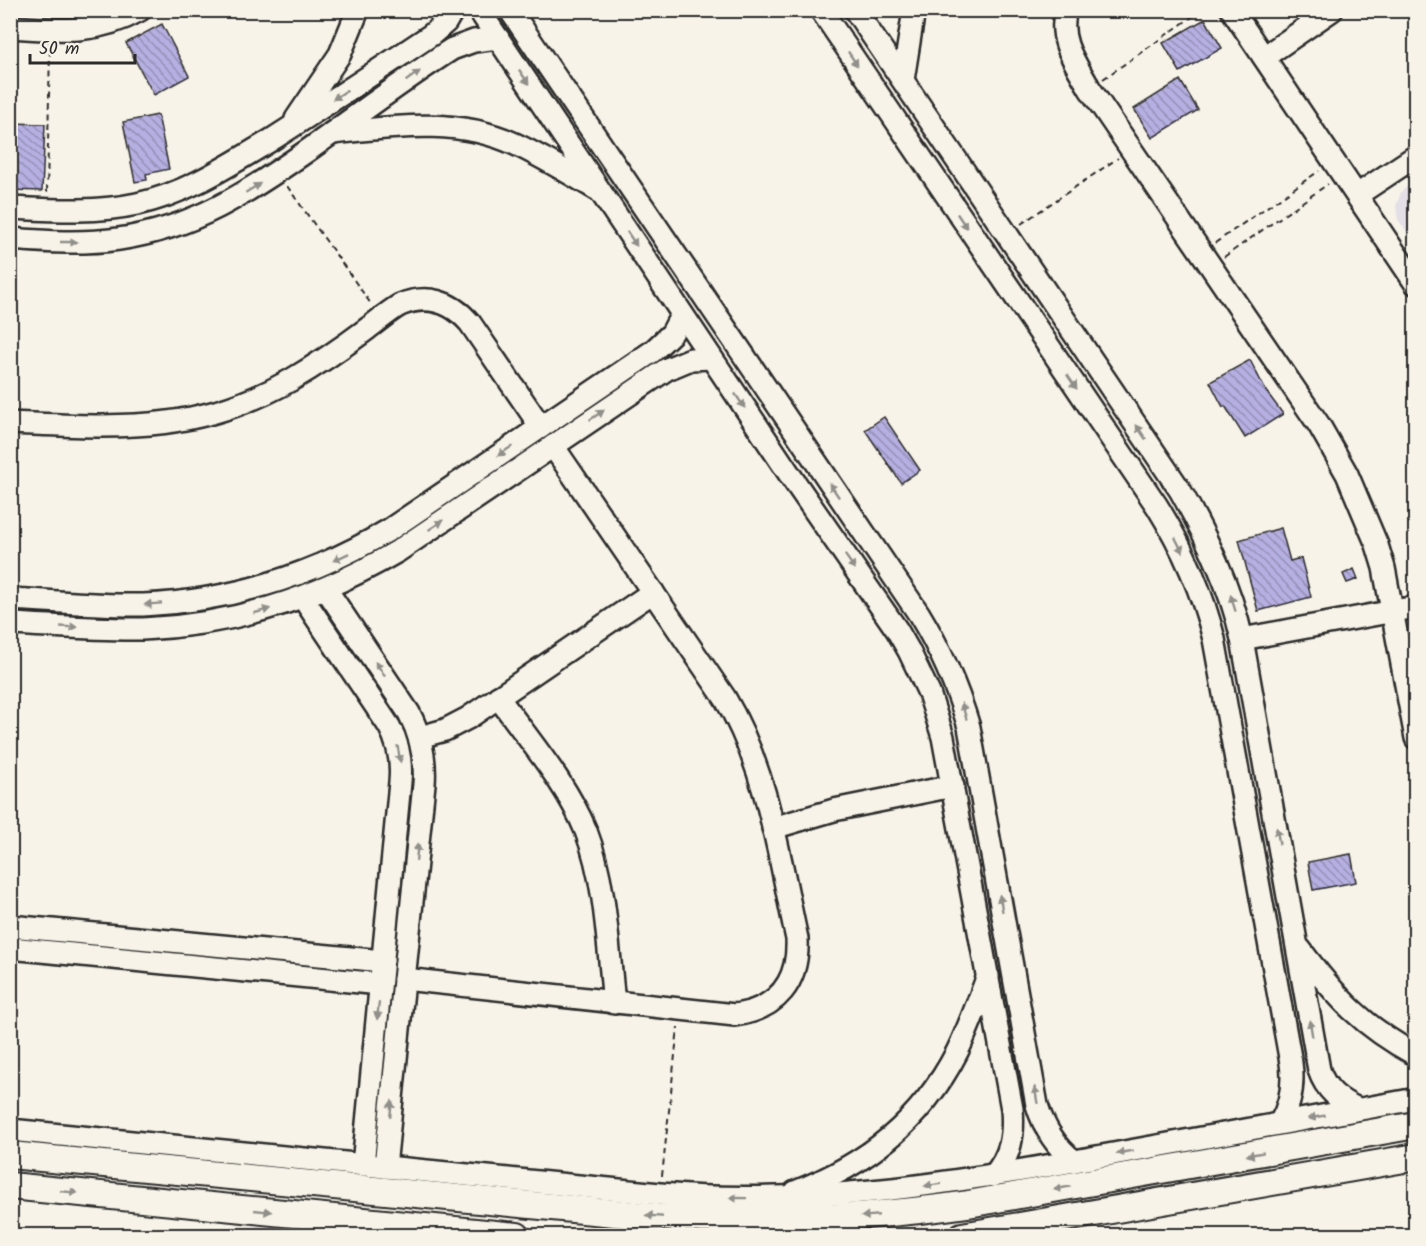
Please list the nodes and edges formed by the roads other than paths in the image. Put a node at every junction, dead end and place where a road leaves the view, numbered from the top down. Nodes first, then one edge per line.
1 (140, 10) edge
2 (358, 10) edge
3 (453, 10) edge
4 (480, 10) edge
5 (510, 10) edge
6 (820, 10) edge
7 (855, 10) edge
8 (914, 10) edge
9 (1066, 10) edge
10 (1232, 10) edge
11 (1332, 10) edge
12 (10, 27) edge
13 (439, 29) junction
14 (498, 38) junction
15 (452, 49) junction
16 (1264, 57) junction
17 (903, 80) junction
18 (290, 128) junction
19 (332, 133) junction
20 (1416, 156) edge
21 (601, 193) junction
22 (1357, 195) junction
23 (10, 208) edge
24 (10, 239) edge
25 (1416, 284) edge
26 (1044, 289) junction
27 (1019, 306) junction
28 (682, 314) junction
29 (663, 343) junction
30 (711, 358) junction
31 (678, 363) junction
32 (10, 423) edge
33 (541, 427) junction
34 (553, 446) junction
35 (817, 464) junction
36 (794, 481) junction
37 (326, 589) junction
38 (653, 592) junction
39 (226, 595) junction
40 (303, 598) junction
41 (10, 599) edge
42 (1416, 607) edge
43 (1392, 611) junction
44 (230, 619) junction
45 (10, 624) edge
46 (1242, 639) junction
47 (498, 697) junction
48 (420, 737) junction
49 (1416, 738) edge
50 (953, 786) junction
51 (772, 828) junction
52 (389, 887) junction
53 (413, 890) junction
54 (10, 926) edge
55 (54, 930) junction
56 (1298, 945) junction
57 (10, 948) edge
58 (53, 952) junction
59 (382, 961) junction
60 (988, 975) junction
61 (404, 979) junction
62 (380, 984) junction
63 (615, 1003) junction
64 (1416, 1054) edge
65 (1319, 1070) junction
66 (1292, 1075) junction
67 (1416, 1099) edge
68 (1358, 1109) junction
69 (1280, 1123) junction
70 (1416, 1125) edge
71 (1046, 1129) junction
72 (10, 1130) edge
73 (1013, 1131) junction
74 (10, 1155) edge
75 (1416, 1156) edge
76 (1074, 1161) junction
77 (363, 1165) junction
78 (385, 1167) junction
79 (993, 1176) junction
80 (10, 1186) edge
81 (782, 1197) junction
82 (517, 1236) edge
83 (962, 1236) edge

1 - 12 street
2 - 18 street
3 - 13 street
4 - 14 street
5 - 35 street
6 -> 27 street
7 - 17 street
8 - 17 street
9 - 43 street
10 - 16 street
11 - 16 street
13 - 15 street
13 -> 18 street
14 - 15 street
14 -> 21 street
19 -> 15 street
16 - 22 street
17 - 26 street
18 - 23 street
19 - 21 street
24 -> 19 street
20 - 22 street
21 -> 28 street
22 - 25 street
26 - 27 street
46 -> 26 street
27 -> 66 street
28 - 29 street
28 - 30 street
29 - 31 street
29 - 33 street
30 - 31 street
30 -> 36 street
34 -> 31 street
32 - 33 street
33 -> 39 street
37 -> 34 street
34 - 38 street
35 - 36 street
71 -> 35 street
36 -> 50 street
37 - 40 street
48 -> 37 street
38 - 47 street
38 - 51 street
39 -> 41 street
39 - 44 street
44 -> 40 street
40 -> 52 street
42 - 43 street
43 - 46 street
43 - 49 street
45 -> 44 street
56 -> 46 street
47 - 48 street
47 - 63 street
53 -> 48 street
50 - 51 street
50 - 60 street
51 - 63 street
52 - 53 street
52 - 59 street
53 - 61 street
54 - 55 street
55 - 58 street
55 - 59 street
56 - 64 street
65 -> 56 street
57 - 58 street
58 - 62 street
59 - 62 street
60 - 73 street
60 - 81 street
61 - 63 street
78 -> 61 street
62 -> 77 street
65 - 66 street
65 - 68 street
66 - 69 street
67 - 68 street
68 -> 69 street
69 -> 76 street
70 -> 74 main road
71 - 73 street
71 - 76 street
72 - 77 street
73 - 79 street
75 - 83 main road
76 - 79 street
77 - 78 street
81 -> 78 street
79 -> 81 street
80 -> 82 main road

